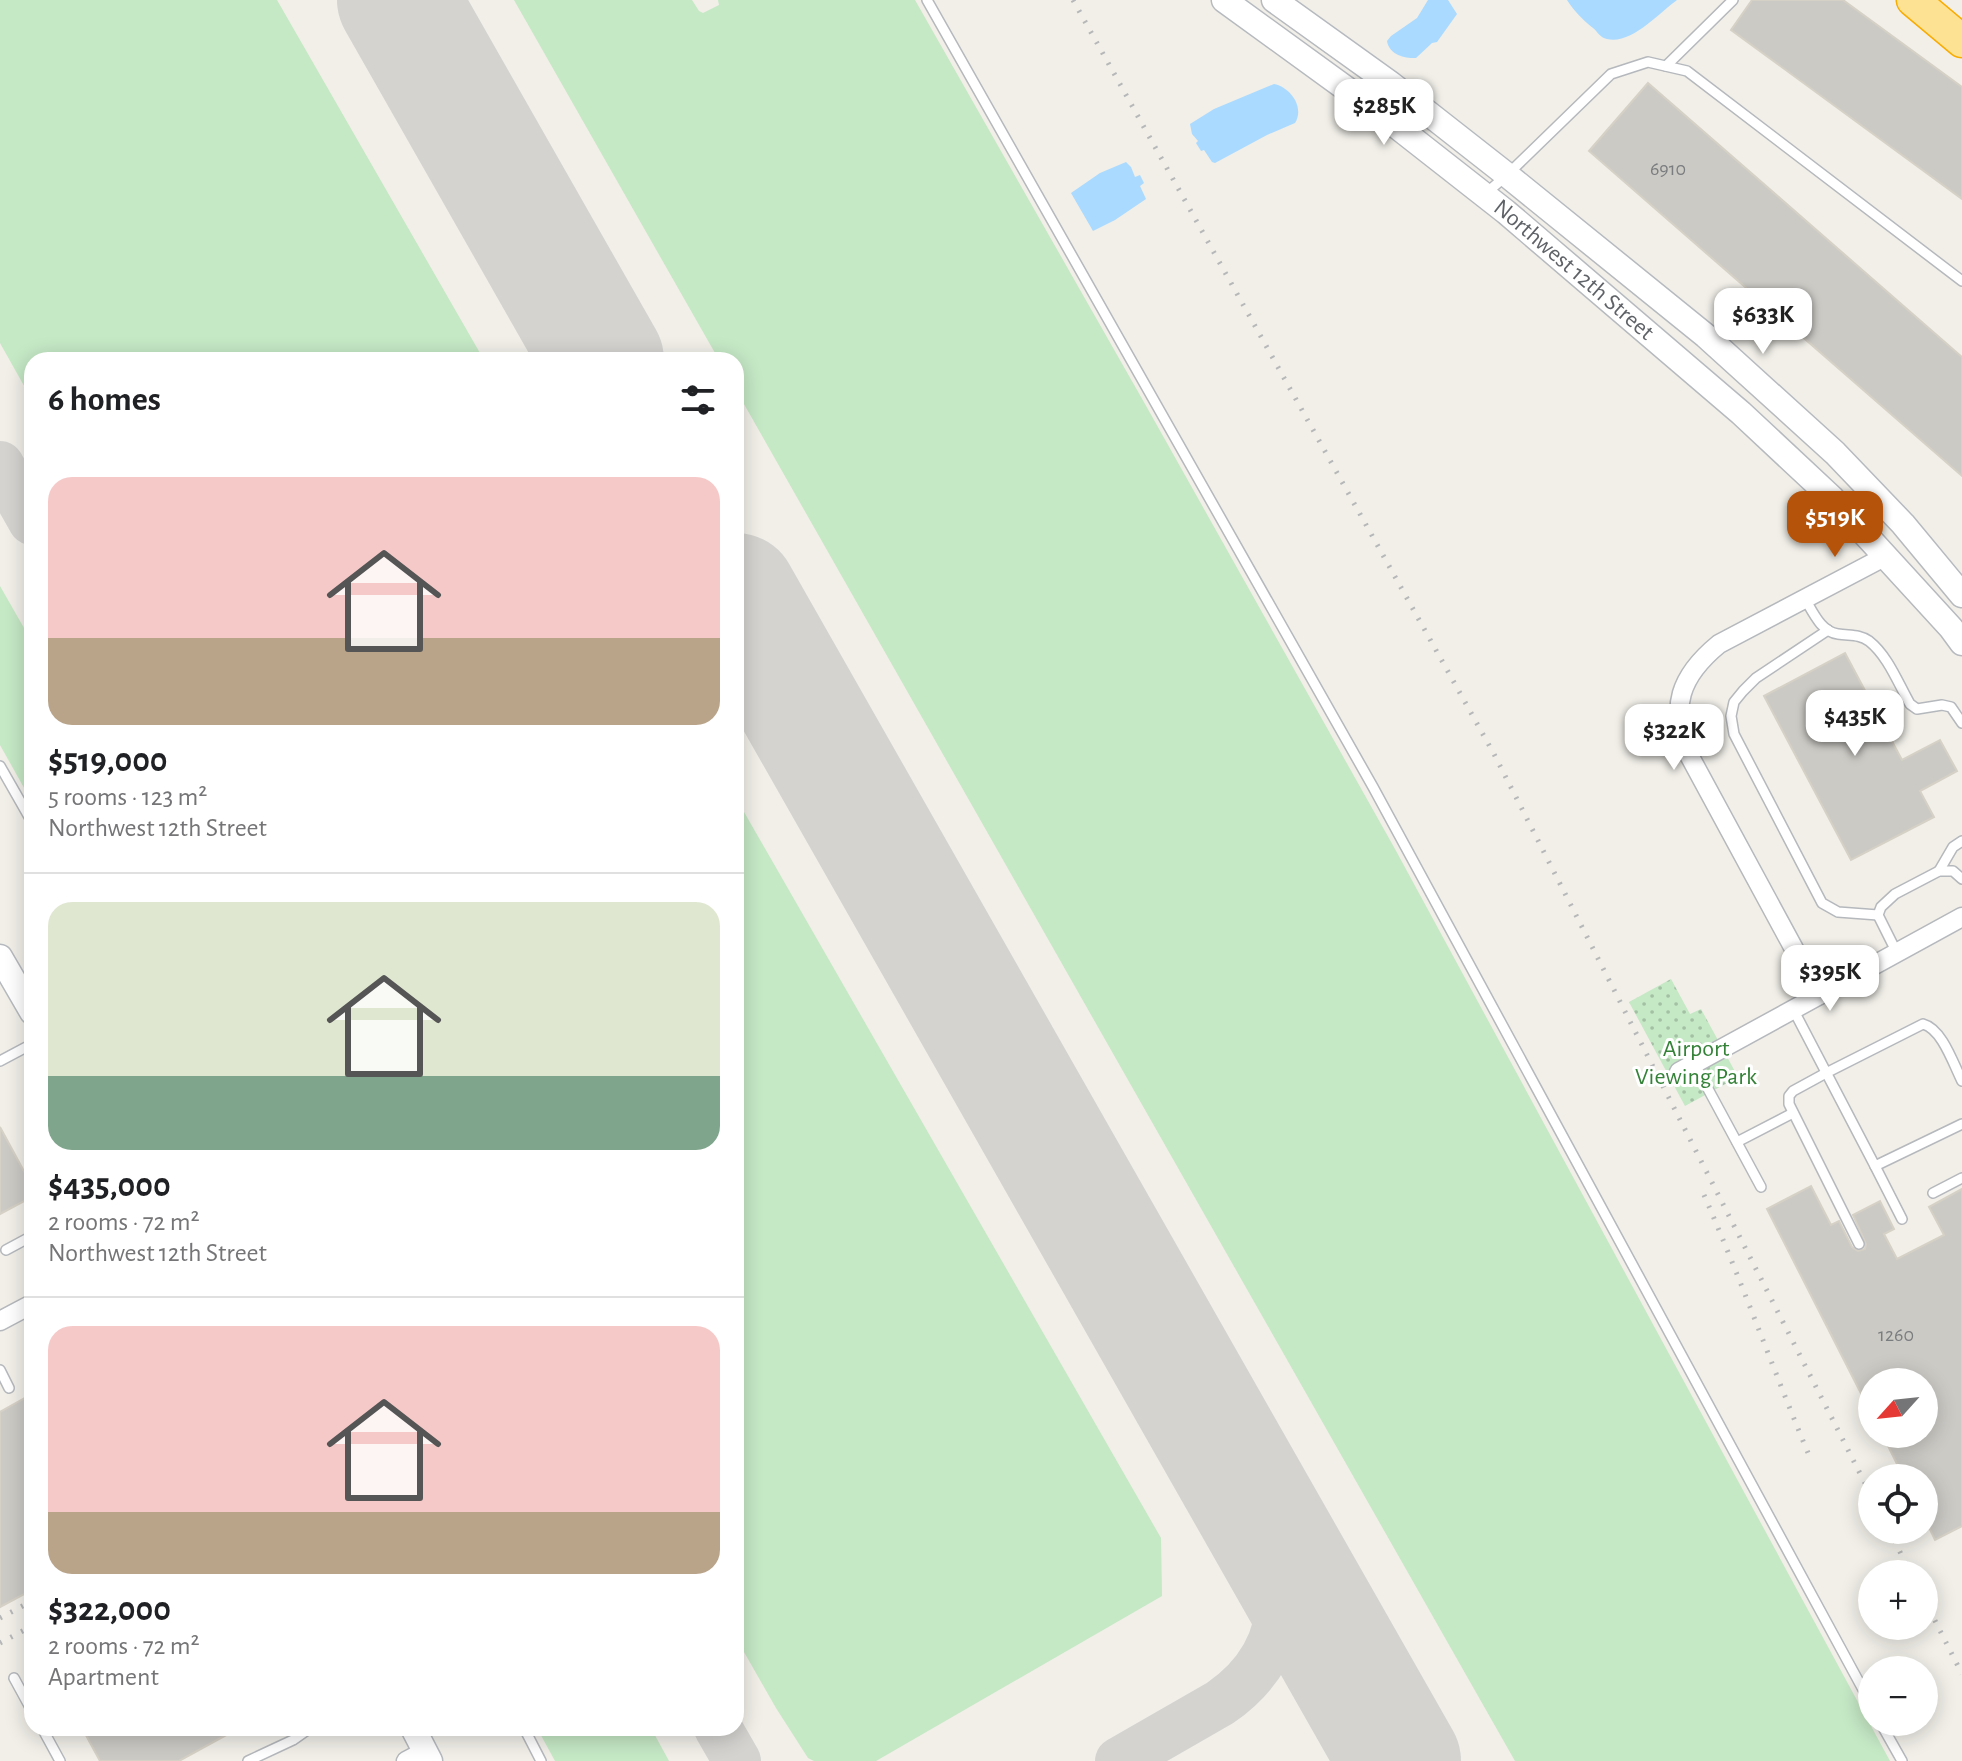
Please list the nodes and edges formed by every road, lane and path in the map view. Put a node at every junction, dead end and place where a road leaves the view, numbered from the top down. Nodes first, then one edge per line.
1 (927, 0) edge
2 (1224, 0) edge
3 (1274, 0) edge
4 (1733, 0) edge
5 (1913, 0) edge
6 (1941, 0) edge
7 (1962, 15) edge
8 (1962, 41) edge
9 (1666, 66) junction
10 (1507, 175) junction
11 (1484, 195) junction
12 (1962, 281) edge
13 (1886, 556) junction
14 (1962, 595) edge
15 (1805, 599) junction
16 (1828, 630) junction
17 (1962, 643) edge
18 (1962, 723) edge
19 (0, 766) edge
20 (24, 808) edge
21 (1962, 841) edge
22 (1939, 871) junction
23 (1962, 879) edge
24 (1878, 915) junction
25 (1962, 917) edge
26 (1897, 953) junction
27 (0, 957) edge
28 (1819, 995) junction
29 (24, 998) edge
30 (1793, 1009) junction
31 (24, 1048) edge
32 (0, 1061) edge
33 (1687, 1068) joint
34 (1826, 1073) junction
35 (1962, 1081) edge
36 (1793, 1113) junction
37 (1962, 1124) edge
38 (1737, 1142) junction
39 (1875, 1166) junction
40 (1962, 1178) edge
41 (1761, 1187) dead end
42 (1933, 1193) dead end
43 (1902, 1219) dead end
44 (24, 1240) edge
45 (1859, 1244) dead end
46 (6, 1250) dead end
47 (24, 1309) edge
48 (0, 1321) edge
49 (0, 1370) edge
50 (9, 1388) dead end
51 (14, 1678) dead end
52 (1858, 1680) edge
53 (24, 1696) edge
54 (46, 1736) edge
55 (299, 1736) edge
56 (415, 1736) edge
57 (528, 1736) edge
58 (1888, 1736) edge
59 (421, 1758) edge
60 (60, 1761) edge
61 (248, 1761) edge
62 (541, 1761) edge
63 (1902, 1761) edge

1 - 52 lane
2 - 11 main road, Northwest 12th Street
3 - 10 main road, Northwest 12th Street
4 - 9 lane
5 - 8 highway
6 - 7 highway
9 - 10 lane
9 - 12 lane
10 - 11 lane
10 - 14 main road, Northwest 12th Street
11 - 13 main road, Northwest 12th Street
13 - 15 street
13 - 17 main road, Northwest 12th Street
15 - 16 lane
15 - 28 street
16 - 18 lane
16 - 24 lane
19 - 20 lane
21 - 22 lane
22 - 23 lane
22 - 24 lane
24 - 26 lane
25 - 26 street
26 - 28 street
27 - 29 main road
28 - 30 street
30 - 33 street
30 - 34 lane
31 - 32 lane
33 - 38 lane
34 - 35 lane
34 - 36 lane
34 - 39 lane
36 - 38 lane
36 - 45 lane
37 - 39 lane
38 - 41 lane
39 - 43 lane
40 - 42 lane
44 - 46 lane
47 - 48 street
49 - 50 lane
51 - 53 lane
54 - 60 lane
55 - 61 lane
56 - 59 main road
57 - 62 lane
58 - 63 lane

